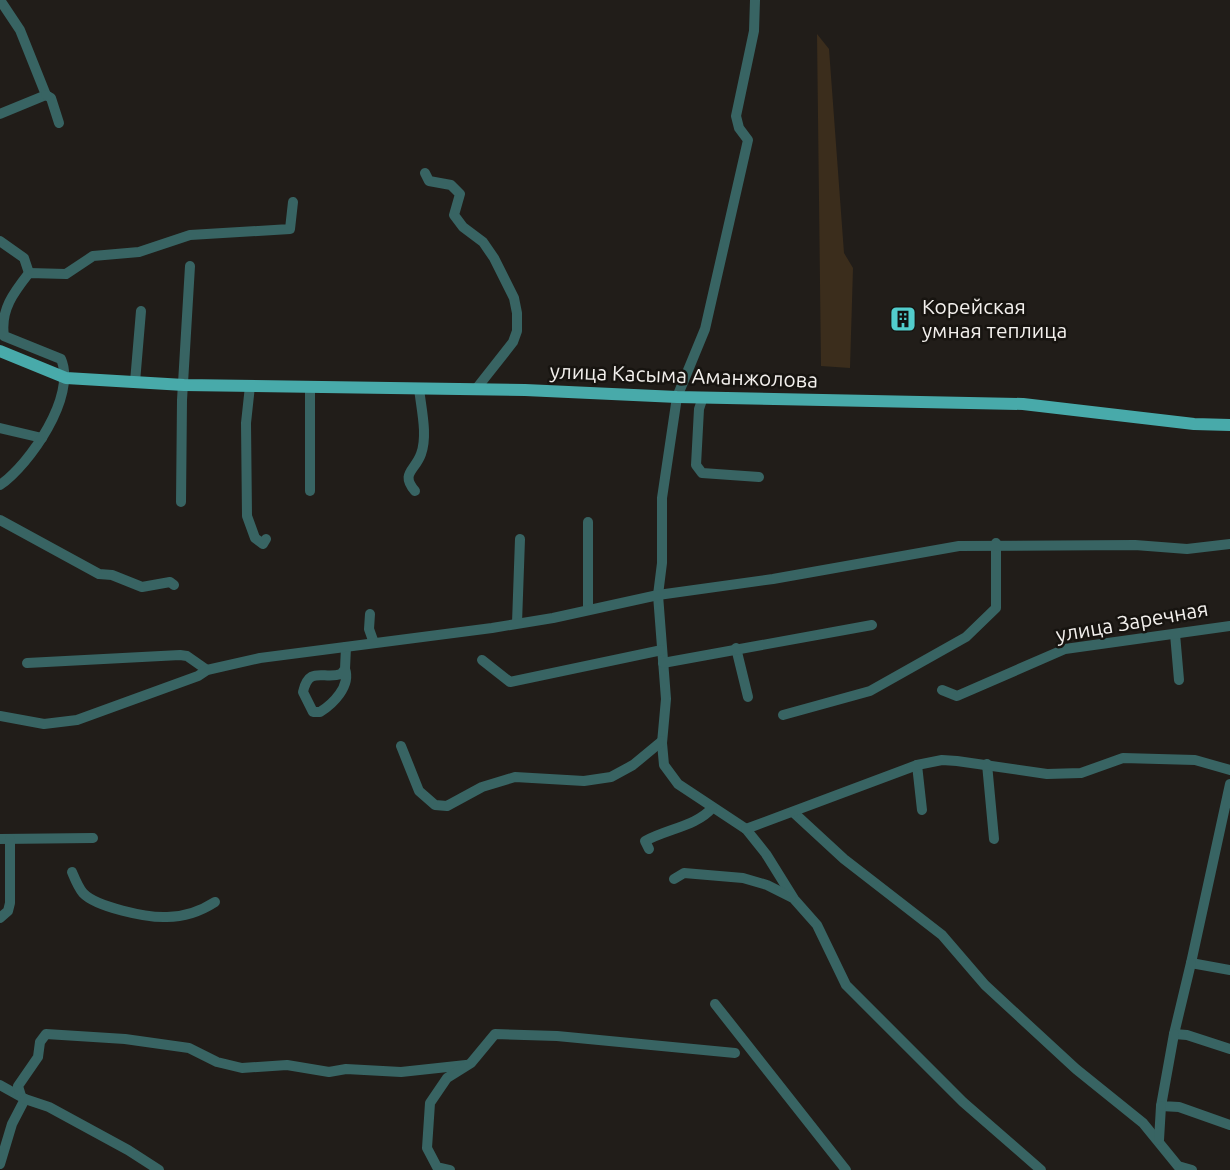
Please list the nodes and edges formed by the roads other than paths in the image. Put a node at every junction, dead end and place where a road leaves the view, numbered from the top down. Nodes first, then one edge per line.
1 (0, 0) edge
2 (755, 0) edge
3 (46, 95) junction
4 (0, 114) edge
5 (59, 123) dead end
6 (425, 173) dead end
7 (293, 202) dead end
8 (0, 241) edge
9 (190, 266) dead end
10 (29, 273) junction
11 (141, 311) dead end
12 (0, 351) edge
13 (66, 378) junction
14 (135, 382) junction
15 (184, 385) junction
16 (250, 386) junction
17 (310, 387) junction
18 (419, 388) junction
19 (476, 389) junction
20 (677, 397) junction
21 (703, 398) junction
22 (1230, 425) edge
23 (0, 428) edge
24 (42, 438) junction
25 (759, 477) dead end
26 (1, 483) edge
27 (310, 491) dead end
28 (416, 491) dead end
29 (181, 502) dead end
30 (0, 520) edge
31 (588, 522) dead end
32 (266, 539) dead end
33 (520, 539) dead end
34 (996, 543) junction
35 (1230, 544) edge
36 (174, 585) dead end
37 (658, 595) junction
38 (588, 610) junction
39 (370, 614) dead end
40 (518, 623) junction
41 (872, 625) dead end
42 (1230, 626) edge
43 (1175, 634) junction
44 (375, 643) junction
45 (346, 646) junction
46 (736, 648) junction
47 (662, 650) junction
48 (482, 660) dead end
49 (27, 663) dead end
50 (663, 663) junction
51 (345, 669) junction
52 (207, 670) junction
53 (1179, 680) dead end
54 (942, 690) dead end
55 (748, 697) dead end
56 (0, 716) edge
57 (783, 716) dead end
58 (662, 741) junction
59 (401, 746) dead end
60 (987, 764) junction
61 (917, 765) junction
62 (1230, 770) edge
63 (1230, 784) edge
64 (712, 808) junction
65 (922, 810) dead end
66 (793, 812) junction
67 (746, 829) junction
68 (93, 838) dead end
69 (5, 839) edge
70 (994, 839) dead end
71 (649, 849) dead end
72 (72, 872) dead end
73 (674, 879) dead end
74 (794, 899) junction
75 (215, 902) dead end
76 (0, 918) edge
77 (1191, 963) junction
78 (1230, 970) edge
79 (715, 1004) dead end
80 (1174, 1034) junction
81 (1230, 1049) edge
82 (735, 1053) dead end
83 (466, 1065) junction
84 (0, 1085) edge
85 (23, 1098) junction
86 (1161, 1106) junction
87 (1230, 1125) edge
88 (1159, 1140) junction
89 (0, 1164) edge
90 (159, 1170) edge
91 (450, 1170) edge
92 (846, 1170) edge
93 (1041, 1170) edge
94 (1192, 1170) edge

1 - 3 street
2 - 20 street
3 - 4 street
3 - 5 street
6 - 19 street
7 - 10 street
8 - 10 street
9 - 15 street
10 - 13 street
11 - 14 street
12 - 13 main road, улица Касыма Аманжолова
13 - 14 main road, улица Касыма Аманжолова
13 - 24 street
14 - 15 main road, улица Касыма Аманжолова
15 - 16 main road, улица Касыма Аманжолова
15 - 29 street
16 - 17 main road, улица Касыма Аманжолова
16 - 32 street
17 - 18 main road, улица Касыма Аманжолова
17 - 27 street
18 - 19 main road, улица Касыма Аманжолова
18 - 28 street
19 - 20 main road, улица Касыма Аманжолова
20 - 21 main road, улица Касыма Аманжолова
20 - 37 street
21 - 22 main road, улица Касыма Аманжолова
21 - 25 street
23 - 24 street
24 - 26 street
30 - 36 street
31 - 38 street
33 - 40 street
34 - 35 street
34 - 37 street
34 - 57 street
37 - 38 street
37 - 47 street
38 - 40 street
39 - 44 street
40 - 44 street
41 - 46 street
42 - 43 street, улица Заречная
43 - 53 street
43 - 54 street, улица Заречная
44 - 45 street
45 - 51 street
45 - 52 street
46 - 50 street
46 - 55 street
47 - 48 street
47 - 50 street
49 - 52 street
50 - 58 street
51 - 51 street
52 - 56 street
58 - 59 street
58 - 64 street
60 - 61 street
60 - 62 street
60 - 70 street
61 - 65 street
61 - 66 street
63 - 77 street
64 - 67 street
64 - 71 street
66 - 67 street
66 - 88 street
67 - 74 street
68 - 69 street
69 - 76 street
72 - 75 street
73 - 74 street
74 - 93 street
77 - 78 street
77 - 80 street
79 - 92 street
80 - 81 street
80 - 86 street
82 - 83 street
83 - 85 street
83 - 91 street
84 - 85 street
85 - 89 street
85 - 90 street
86 - 87 street
86 - 88 street
88 - 94 street

